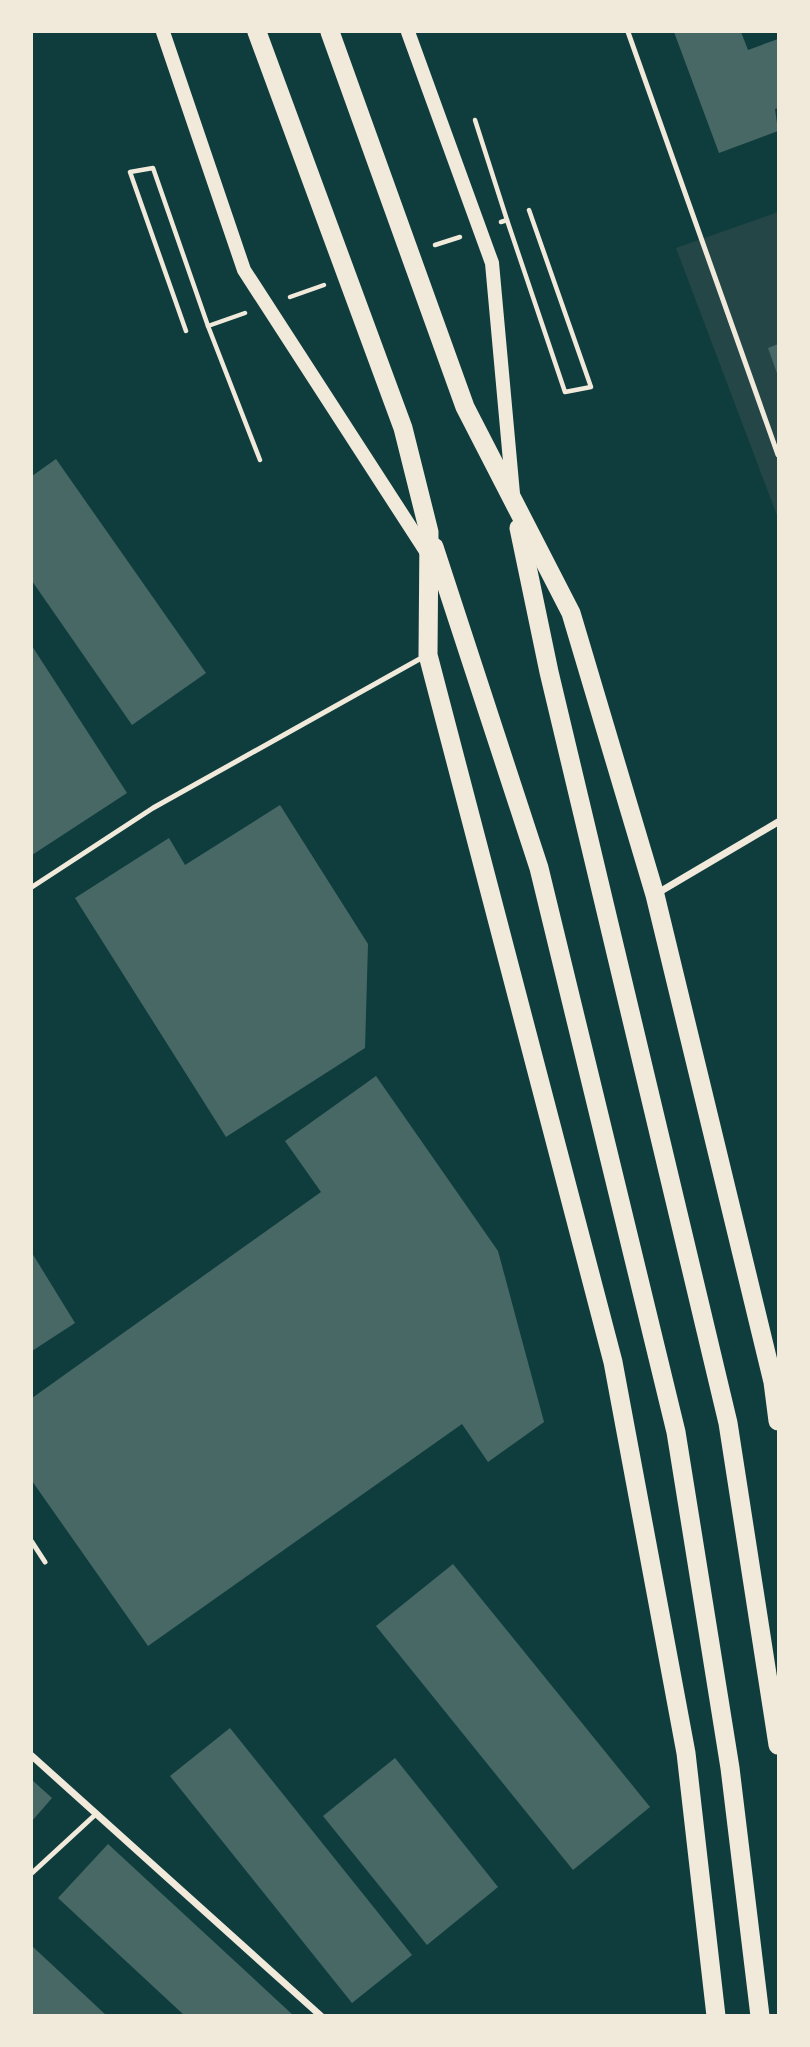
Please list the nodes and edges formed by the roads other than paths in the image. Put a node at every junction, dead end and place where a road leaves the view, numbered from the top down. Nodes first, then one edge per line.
1 (163, 32) edge
2 (257, 32) edge
3 (330, 32) edge
4 (408, 32) edge
5 (628, 32) edge
6 (779, 455) edge
7 (514, 506) junction
8 (429, 532) junction
9 (429, 556) junction
10 (428, 655) junction
11 (779, 822) edge
12 (32, 887) edge
13 (655, 895) junction
14 (776, 1379) edge
15 (779, 1422) edge
16 (32, 1542) edge
17 (44, 1562) dead end
18 (779, 1745) edge
19 (32, 1756) edge
20 (96, 1814) junction
21 (32, 1873) edge
22 (321, 2015) edge
23 (716, 2015) edge
24 (760, 2015) edge

1 - 9 main road
2 - 8 highway
3 - 7 highway
4 - 7 main road
5 - 6 lane
7 - 13 highway
7 - 18 highway
8 - 9 highway
8 - 24 highway
9 - 10 highway
10 - 12 lane
10 - 23 highway
11 - 13 street
13 - 14 highway
14 - 15 highway
16 - 17 lane
19 - 20 street
20 - 21 lane
20 - 22 street

